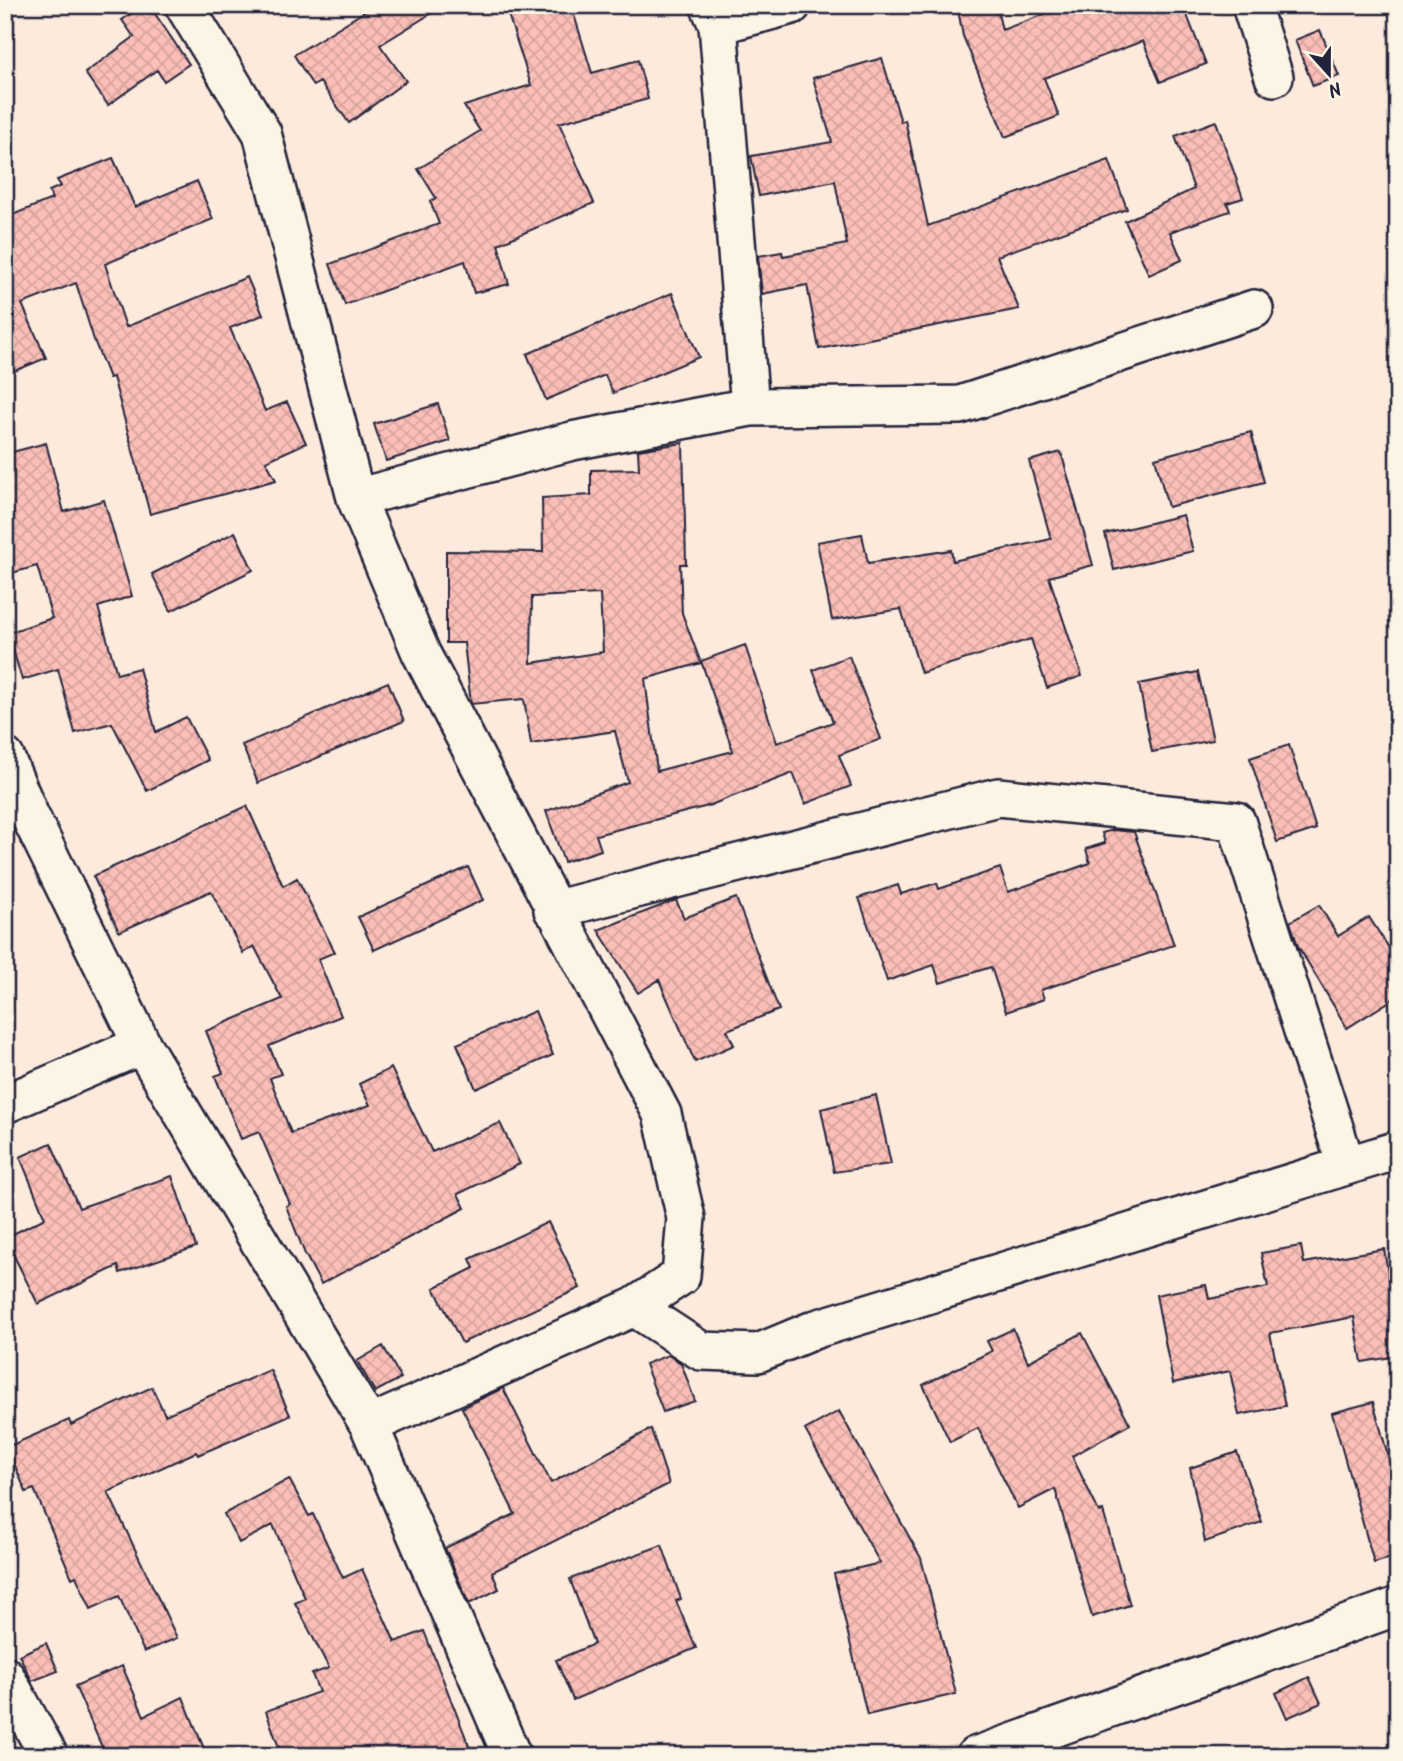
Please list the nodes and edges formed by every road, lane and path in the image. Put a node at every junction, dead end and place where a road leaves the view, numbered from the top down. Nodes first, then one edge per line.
1 (184, 5) edge
2 (792, 5) edge
3 (1251, 5) edge
4 (714, 15) edge
5 (1274, 77) dead end
6 (1254, 309) dead end
7 (750, 407) junction
8 (356, 498) junction
9 (5, 757) edge
10 (553, 910) junction
11 (142, 1045) junction
12 (5, 1104) edge
13 (1398, 1150) edge
14 (1346, 1164) junction
15 (634, 1307) junction
16 (369, 1425) junction
17 (1398, 1606) edge
18 (5, 1676) edge
19 (1020, 1749) edge
20 (49, 1756) edge
21 (512, 1756) edge
22 (975, 1756) edge

1 - 8 street
2 - 4 street
3 - 5 street
4 - 7 street
6 - 7 street
7 - 8 street
8 - 10 street
9 - 11 street
10 - 14 street
10 - 15 street
11 - 12 street
11 - 16 street
13 - 14 street
14 - 15 street
15 - 16 street
16 - 21 street
17 - 19 street
18 - 20 street
19 - 22 street

